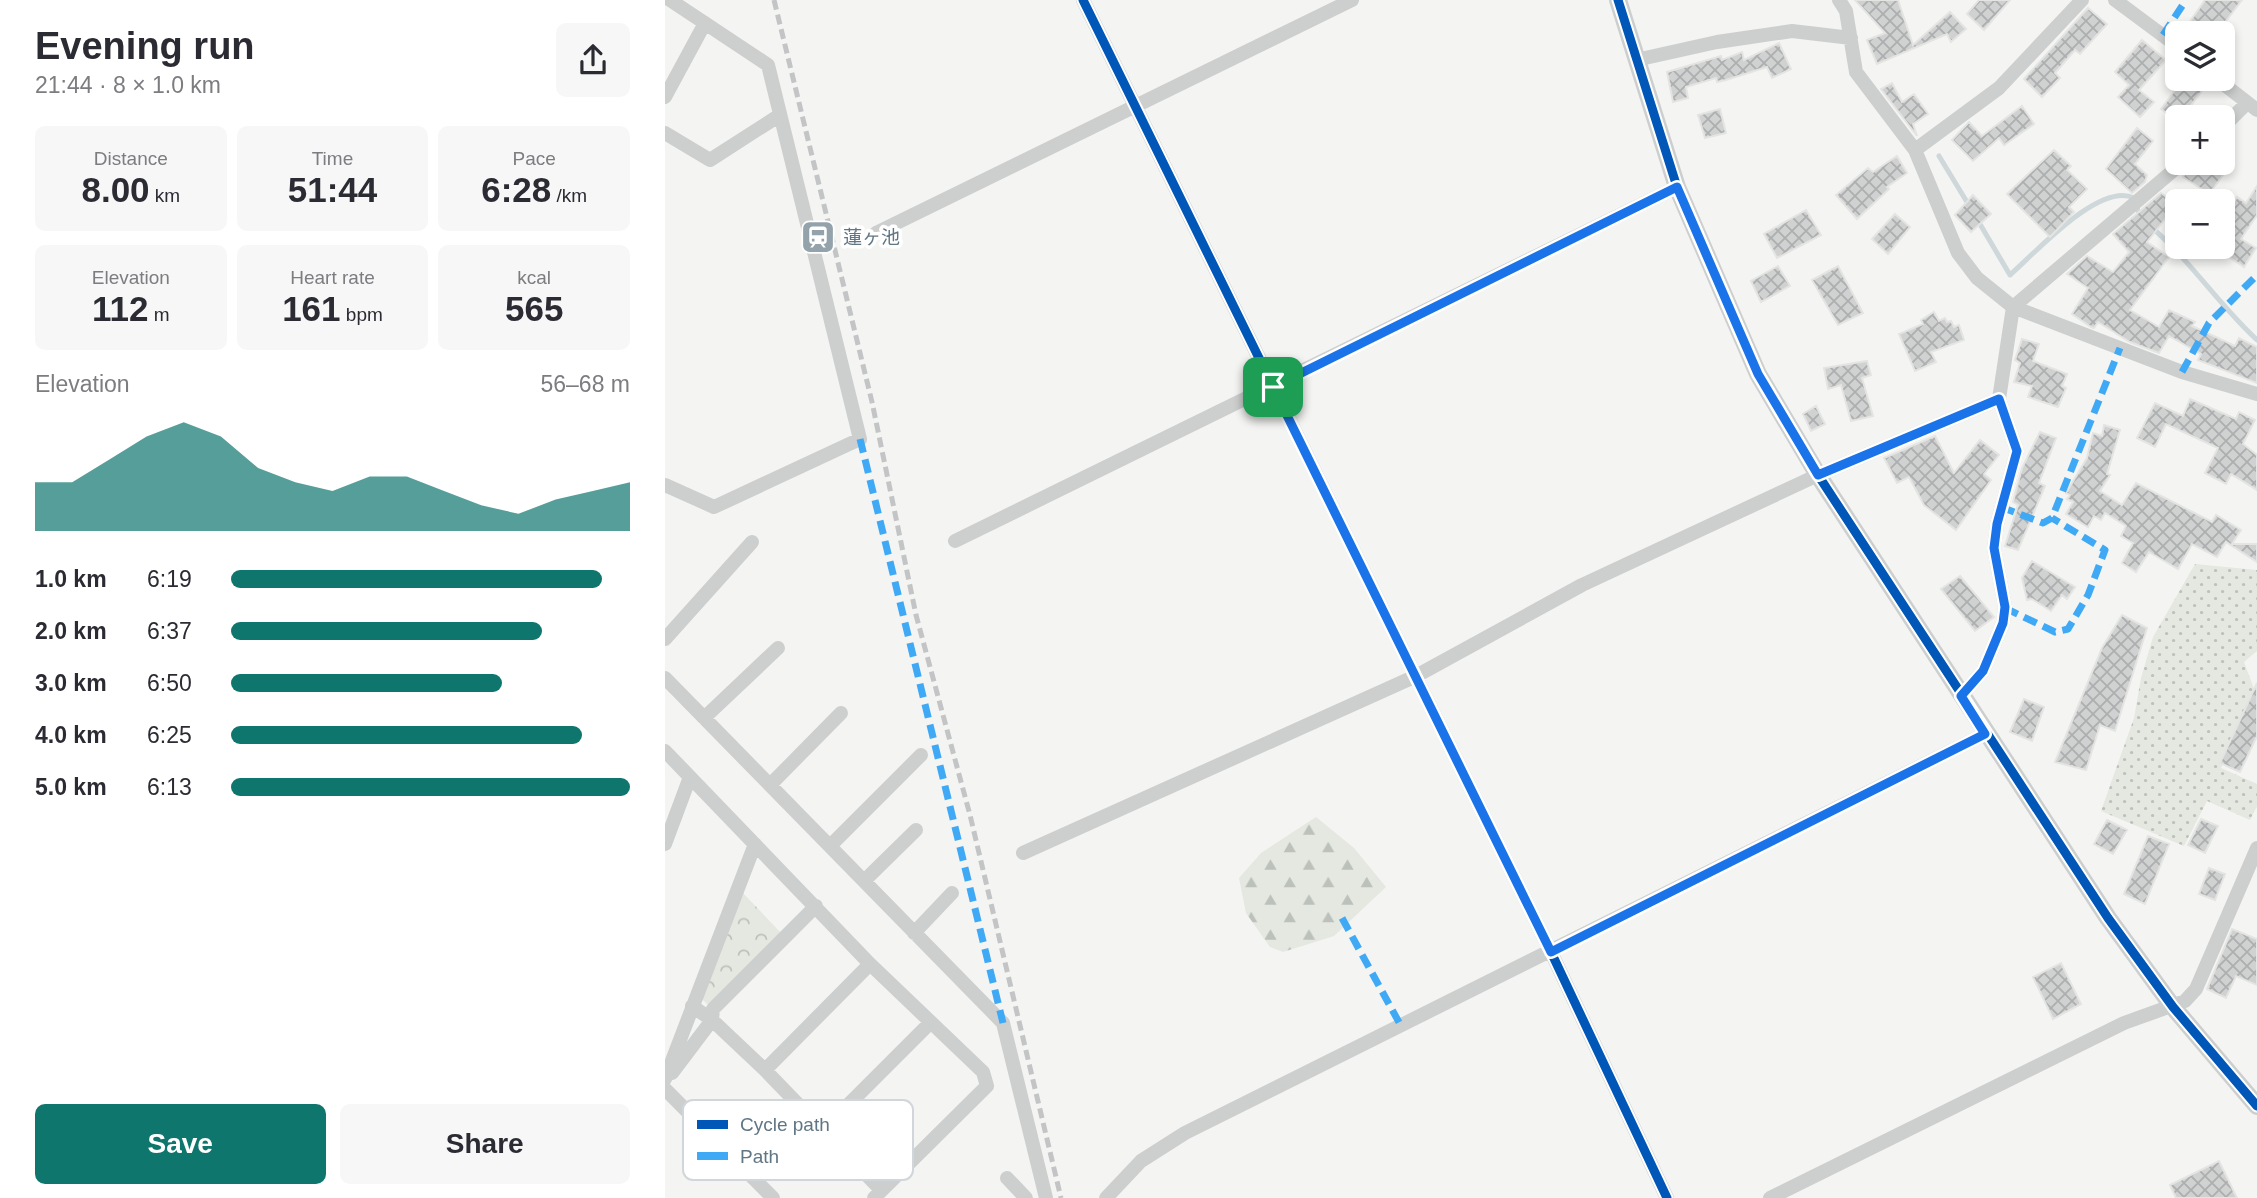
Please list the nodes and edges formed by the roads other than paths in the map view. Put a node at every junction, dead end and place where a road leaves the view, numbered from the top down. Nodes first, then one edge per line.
1 (670, 0) edge
2 (1083, 0) edge
3 (1352, 0) edge
4 (1618, 0) edge
5 (1839, 0) edge
6 (2082, 0) edge
7 (2115, 0) edge
8 (705, 23) junction
9 (2165, 37) edge
10 (1851, 38) junction
11 (1636, 60) junction
12 (2232, 91) edge
13 (665, 97) edge
14 (1138, 107) junction
15 (2252, 107) edge
16 (780, 115) junction
17 (2235, 119) edge
18 (665, 133) edge
19 (1915, 150) junction
20 (2168, 175) edge
21 (1677, 187) junction
22 (876, 233) dead end
23 (2013, 307) junction
24 (1273, 387) junction
25 (2257, 394) edge
26 (1999, 399) junction
27 (1818, 475) junction
28 (665, 485) edge
29 (955, 541) dead end
30 (752, 542) dead end
31 (665, 639) edge
32 (778, 648) dead end
33 (1416, 676) junction
34 (665, 678) edge
35 (1961, 696) junction
36 (841, 713) dead end
37 (704, 718) junction
38 (1985, 734) junction
39 (665, 751) edge
40 (921, 754) dead end
41 (690, 777) junction
42 (770, 785) junction
43 (916, 830) dead end
44 (665, 844) edge
45 (755, 844) junction
46 (830, 846) junction
47 (2257, 848) edge
48 (1023, 853) dead end
49 (864, 881) junction
50 (952, 893) dead end
51 (816, 906) junction
52 (915, 933) junction
53 (1551, 952) junction
54 (870, 964) junction
55 (692, 1006) junction
56 (2173, 1007) junction
57 (712, 1020) junction
58 (930, 1023) junction
59 (765, 1070) junction
60 (665, 1081) edge
61 (665, 1089) edge
62 (795, 1100) edge
63 (853, 1100) edge
64 (2257, 1106) edge
65 (683, 1107) edge
66 (913, 1159) edge
67 (1007, 1178) dead end
68 (755, 1180) edge
69 (866, 1180) edge
70 (891, 1180) edge
71 (877, 1194) edge
72 (773, 1198) edge
73 (1026, 1198) edge
74 (1046, 1198) edge
75 (1106, 1198) edge
76 (1667, 1198) edge
77 (1770, 1198) edge

1 - 8 street
2 - 14 street
3 - 14 street
4 - 11 street
5 - 10 street
6 - 19 street
7 - 9 street
8 - 13 street
8 - 16 street
10 - 11 street
10 - 19 street
11 - 21 street
12 - 15 street
14 - 22 street
14 - 24 street
15 - 17 street
16 - 18 street
16 - 28 street
19 - 23 street
20 - 23 street
21 - 24 street
21 - 27 street
23 - 25 street
23 - 26 street
24 - 29 street
24 - 33 street
26 - 27 street
26 - 35 street
27 - 33 street
27 - 35 street
30 - 31 street
32 - 37 street
33 - 48 street
33 - 53 street
34 - 37 street
35 - 38 street
36 - 42 street
37 - 42 street
38 - 53 street
38 - 56 street
39 - 41 street
40 - 46 street
41 - 44 street
41 - 45 street
42 - 46 street
43 - 49 street
45 - 51 street
45 - 55 street
46 - 49 street
47 - 56 street
49 - 52 street
50 - 52 street
51 - 54 street
51 - 57 street
52 - 74 street
53 - 75 street
53 - 76 street
54 - 58 street
54 - 59 street
55 - 57 street
55 - 60 street
56 - 64 street
56 - 77 street
57 - 59 street
57 - 60 street
58 - 63 street
58 - 66 street
59 - 62 street
61 - 65 street
67 - 73 street
68 - 72 street
69 - 71 street
70 - 71 street

